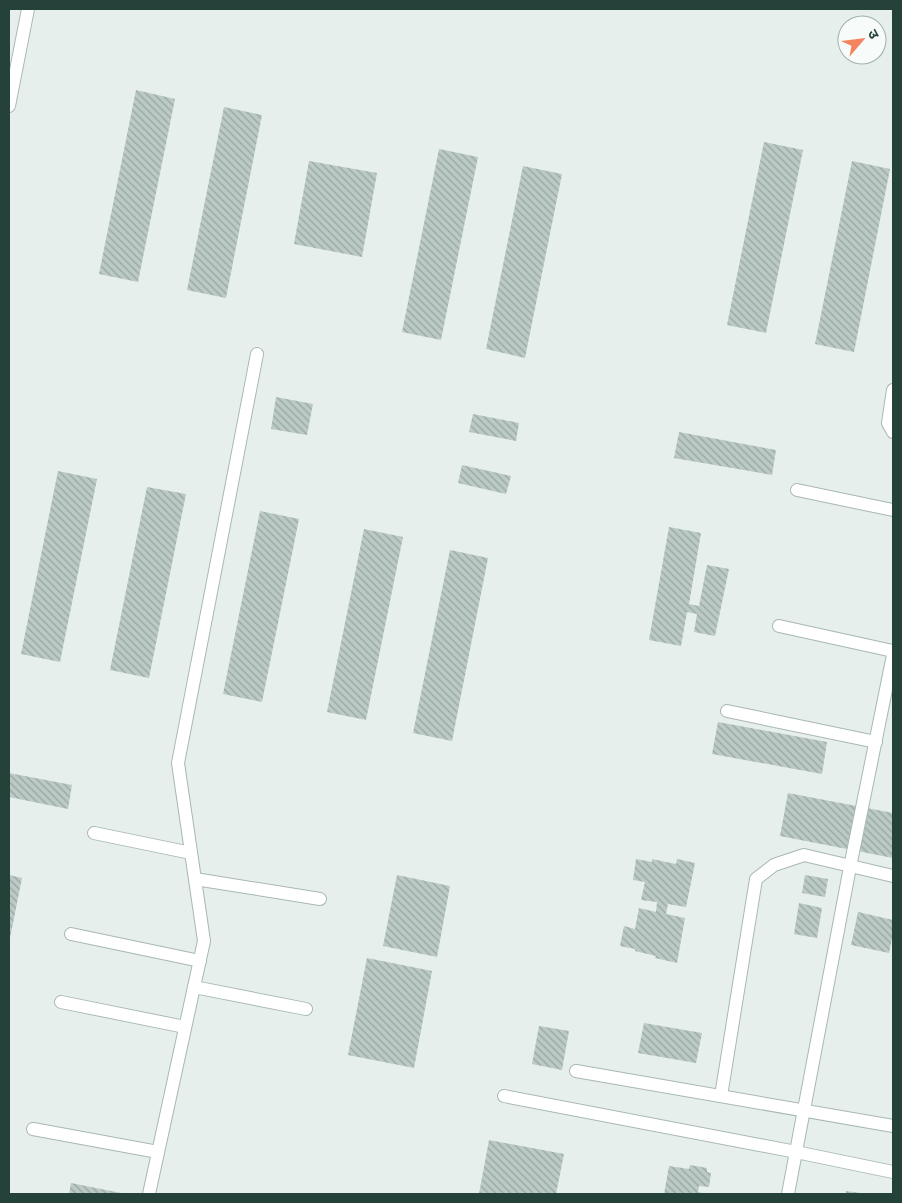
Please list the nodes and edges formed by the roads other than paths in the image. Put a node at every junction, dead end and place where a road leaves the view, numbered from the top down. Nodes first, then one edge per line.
1 (28, 9) edge
2 (9, 106) edge
3 (257, 354) dead end
4 (893, 390) edge
5 (893, 432) edge
6 (798, 490) dead end
7 (893, 510) edge
8 (779, 626) dead end
9 (893, 651) edge
10 (893, 655) edge
11 (727, 712) dead end
12 (876, 742) junction
13 (94, 834) dead end
14 (191, 853) junction
15 (850, 867) junction
16 (893, 876) edge
17 (195, 879) junction
18 (320, 900) dead end
19 (71, 934) dead end
20 (200, 960) junction
21 (194, 987) junction
22 (61, 1002) dead end
23 (306, 1009) dead end
24 (185, 1027) junction
25 (576, 1071) dead end
26 (504, 1096) dead end
27 (721, 1096) junction
28 (804, 1109) junction
29 (893, 1126) edge
30 (34, 1129) dead end
31 (158, 1152) junction
32 (796, 1152) junction
33 (893, 1172) edge
34 (149, 1194) edge
35 (788, 1194) edge

1 - 2 lane
3 - 14 lane
4 - 5 lane
6 - 7 lane
8 - 9 lane
10 - 12 lane
11 - 12 lane
12 - 15 lane
13 - 14 lane
14 - 17 lane
15 - 16 lane
15 - 27 lane
15 - 28 lane
17 - 18 lane
17 - 20 lane
19 - 20 lane
20 - 21 lane
21 - 23 lane
21 - 24 lane
22 - 24 lane
24 - 31 lane
25 - 27 lane
26 - 32 lane
27 - 28 lane
28 - 29 lane
28 - 32 lane
30 - 31 lane
31 - 34 lane
32 - 33 lane
32 - 35 lane

